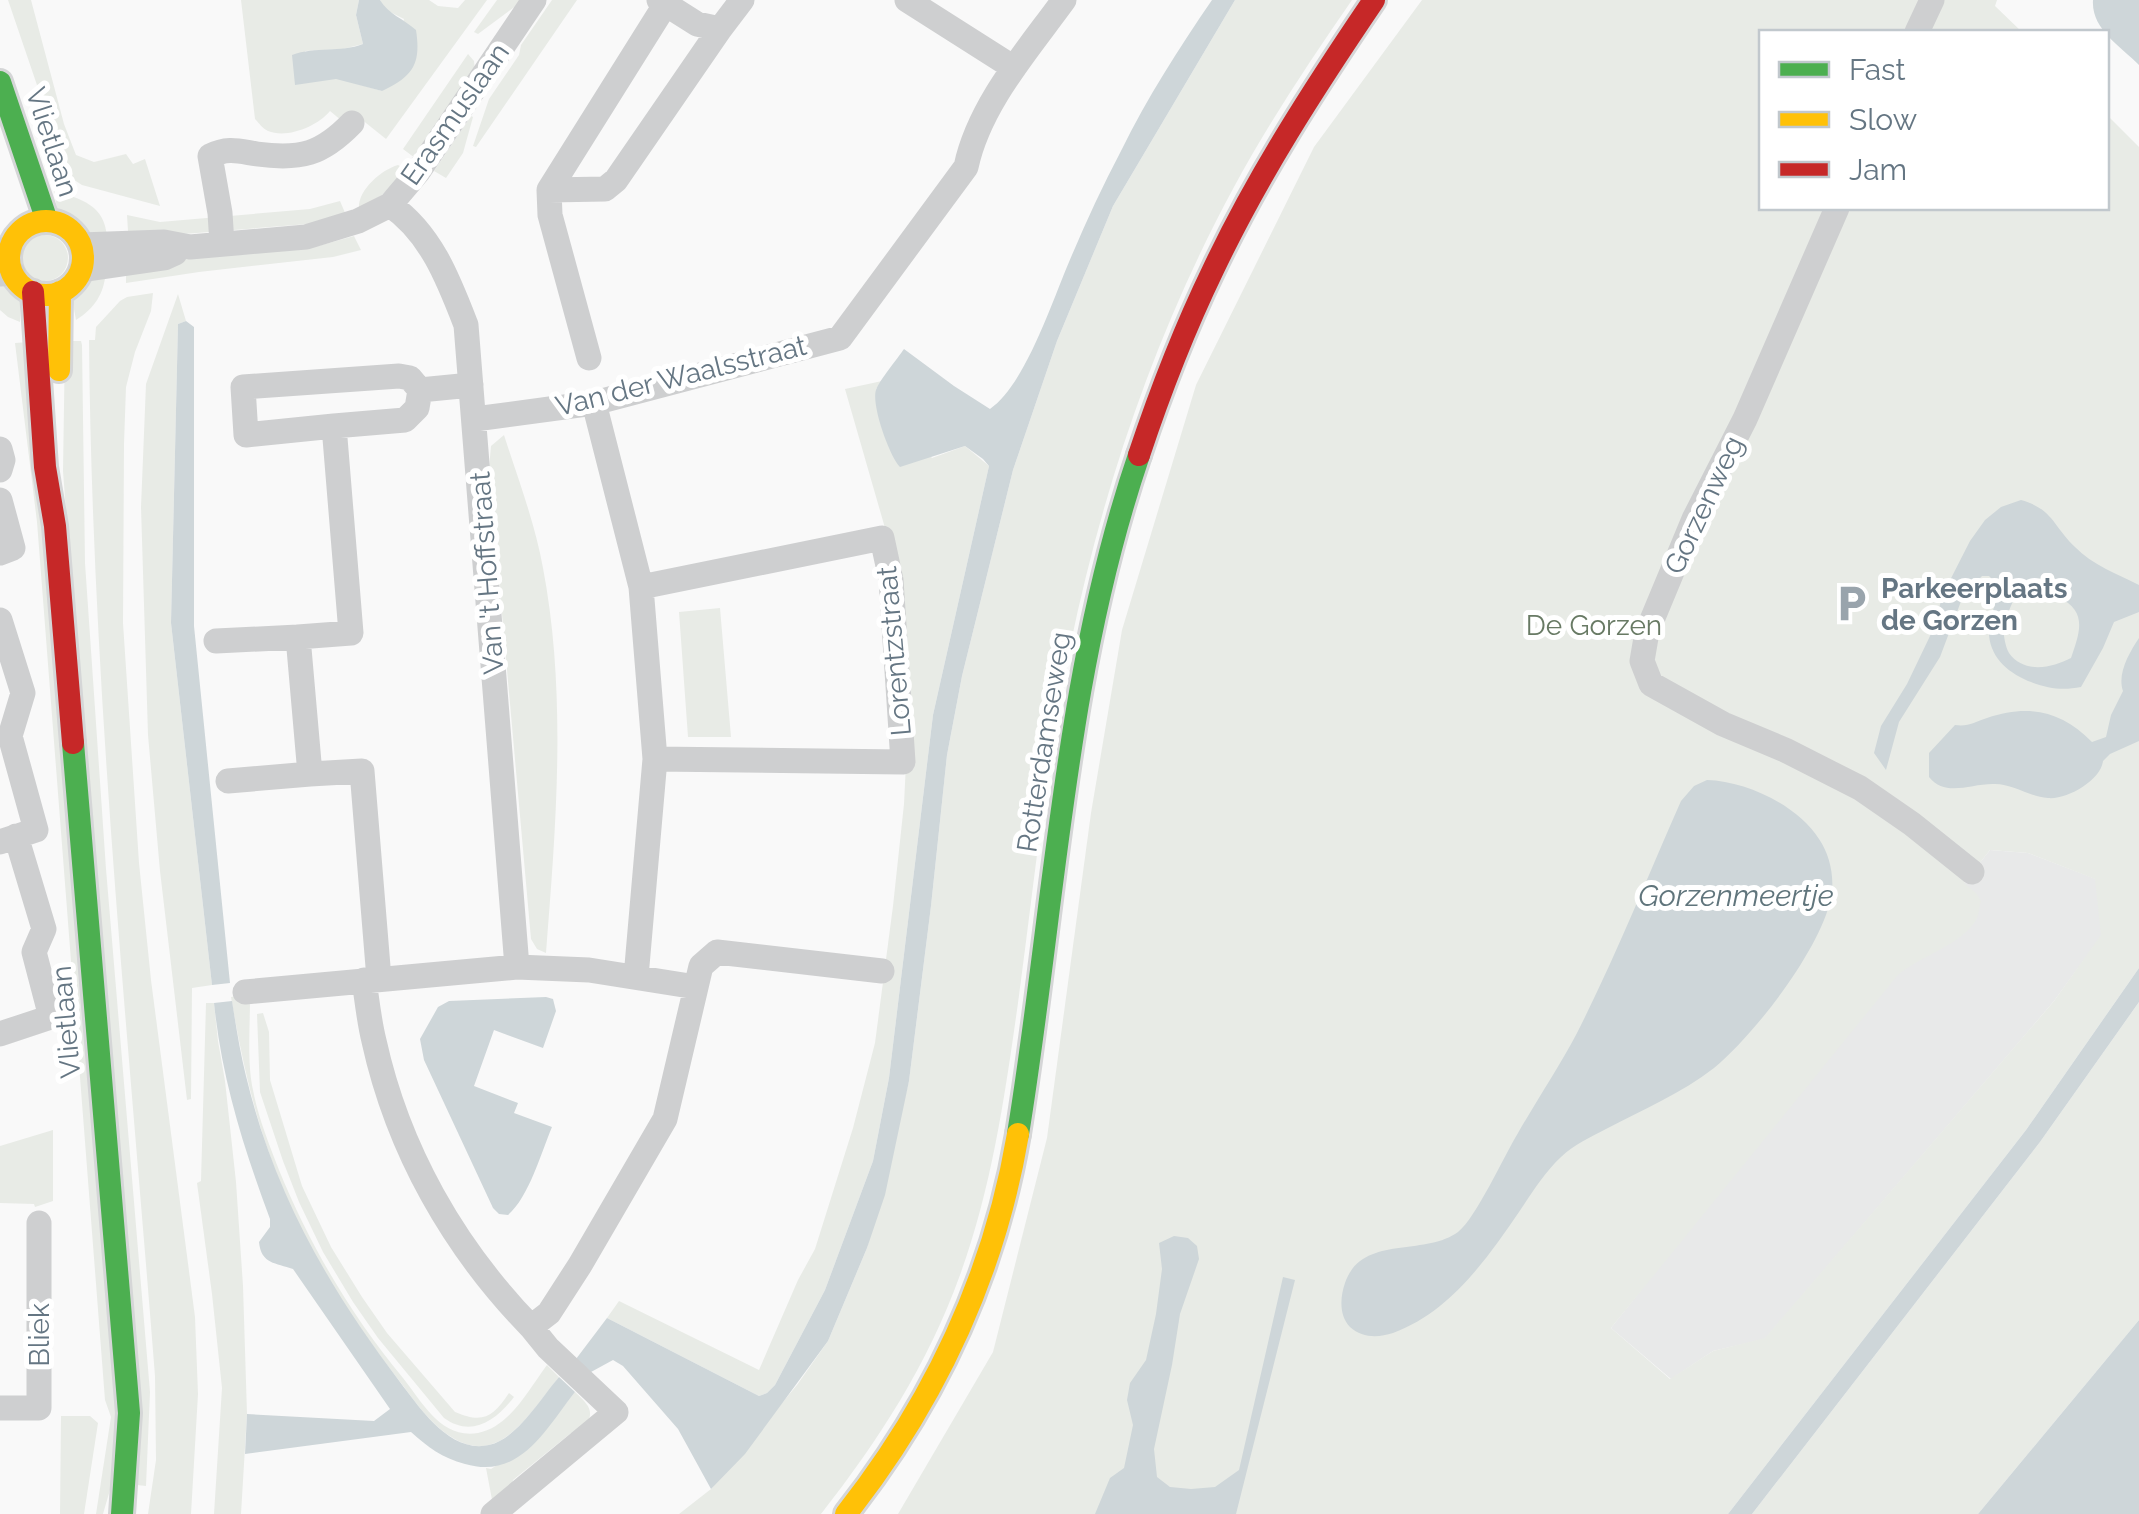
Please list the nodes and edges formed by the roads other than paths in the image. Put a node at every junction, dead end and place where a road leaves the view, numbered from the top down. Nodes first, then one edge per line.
1 (534, 0) edge
2 (742, 0) edge
3 (907, 0) edge
4 (1064, 0) edge
5 (1374, 0) edge
6 (1932, 0) edge
7 (662, 2) edge
8 (720, 30) junction
9 (1918, 30) edge
10 (1014, 68) junction
11 (0, 82) edge
12 (352, 123) dead end
13 (0, 127) edge
14 (549, 190) junction
15 (390, 205) junction
16 (1837, 210) edge
17 (36, 224) junction
18 (222, 244) junction
19 (81, 257) junction
20 (6, 262) edge
21 (33, 292) junction
22 (60, 292) junction
23 (590, 358) dead end
24 (471, 384) junction
25 (420, 390) junction
26 (594, 403) junction
27 (475, 419) junction
28 (334, 426) junction
29 (0, 449) edge
30 (0, 470) edge
31 (0, 500) edge
32 (55, 526) junction
33 (0, 552) edge
34 (641, 586) junction
35 (0, 620) edge
36 (298, 637) junction
37 (216, 642) dead end
38 (655, 759) junction
39 (310, 774) junction
40 (228, 781) dead end
41 (8, 839) edge
42 (1972, 872) dead end
43 (517, 966) junction
44 (882, 971) dead end
45 (636, 977) junction
46 (372, 980) junction
47 (696, 987) junction
48 (245, 992) dead end
49 (0, 1034) edge
50 (39, 1223) dead end
51 (531, 1328) junction
52 (0, 1408) edge
53 (122, 1514) edge
54 (493, 1514) edge
55 (846, 1514) edge

1 - 15 street, Erasmuslaan
2 - 8 street
3 - 10 street
4 - 10 street, Van der Waalsstraat
5 - 55 street, Rotterdamseweg
6 - 9 street
7 - 8 street
7 - 14 street
8 - 14 street
10 - 26 street, Van der Waalsstraat
11 - 17 street, Vlietlaan
12 - 18 street
13 - 17 street, Vlietlaan
14 - 23 street
15 - 18 street, Erasmuslaan
15 - 24 street, Van 't Hoffstraat
16 - 42 street, Gorzenweg
17 - 19 street
17 - 20 street
18 - 19 street, Erasmuslaan
19 - 22 street
20 - 21 street
21 - 22 street
21 - 32 street, Vlietlaan
22 - 32 street, Vlietlaan
24 - 25 street
24 - 27 street, Van 't Hoffstraat
25 - 28 street
25 - 28 street
26 - 27 street, Van der Waalsstraat
26 - 34 street
27 - 43 street, Van 't Hoffstraat
28 - 36 street
29 - 30 street
31 - 33 street
32 - 53 street, Vlietlaan
34 - 38 street
34 - 38 street, Lorentzstraat
35 - 41 street
36 - 37 street
36 - 39 street
38 - 45 street
39 - 40 street
39 - 46 street
41 - 49 street
43 - 45 street
43 - 46 street
44 - 47 street
45 - 47 street
46 - 48 street
46 - 51 street
47 - 51 street
50 - 52 street, Bliek
51 - 54 street

